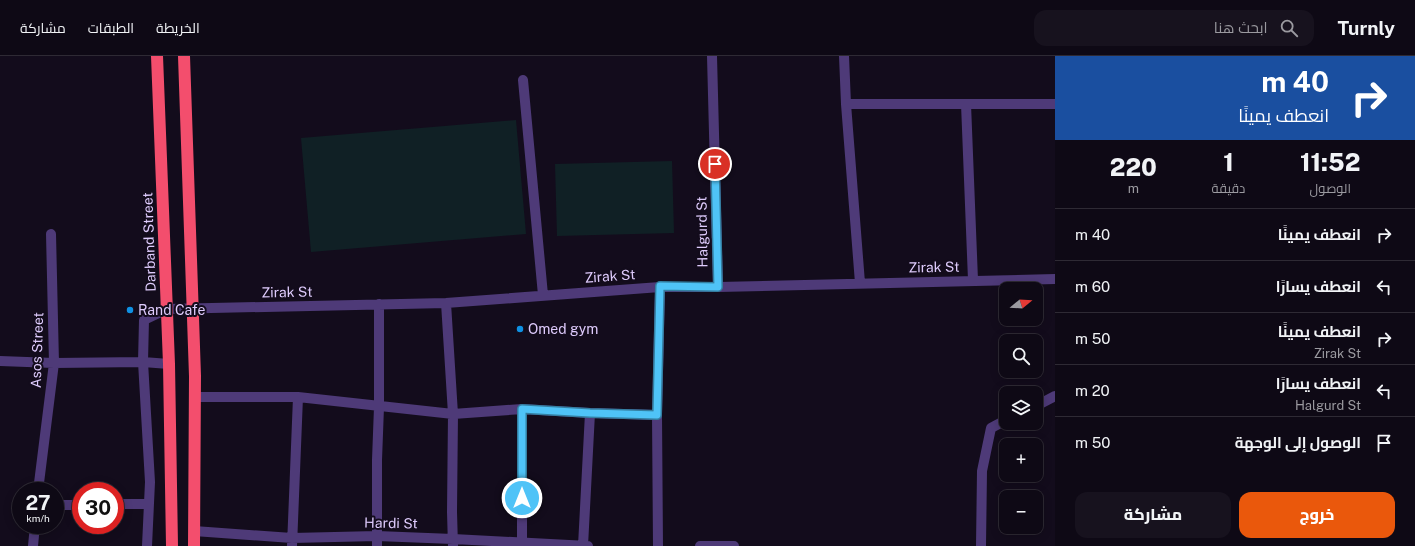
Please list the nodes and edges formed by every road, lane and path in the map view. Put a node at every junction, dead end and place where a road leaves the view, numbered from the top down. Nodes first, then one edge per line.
1 (157, 56) edge
2 (184, 56) edge
3 (712, 56) edge
4 (844, 56) edge
5 (523, 80) dead end
6 (846, 104) junction
7 (966, 104) junction
8 (1055, 104) edge
9 (51, 234) dead end
10 (1055, 279) edge
11 (974, 280) junction
12 (860, 283) junction
13 (660, 286) junction
14 (718, 287) junction
15 (543, 295) junction
16 (446, 302) junction
17 (379, 304) junction
18 (167, 308) junction
19 (193, 308) junction
20 (0, 361) edge
21 (54, 362) junction
22 (143, 362) junction
23 (169, 364) junction
24 (1055, 396) edge
25 (194, 397) junction
26 (298, 397) junction
27 (1043, 402) edge
28 (379, 407) junction
29 (522, 409) junction
30 (590, 413) junction
31 (453, 414) junction
32 (657, 415) junction
33 (999, 424) edge
34 (39, 482) edge
35 (124, 504) edge
36 (149, 504) junction
37 (194, 531) junction
38 (34, 534) edge
39 (377, 541) edge
40 (292, 542) edge
41 (453, 542) edge
42 (522, 544) edge
43 (33, 546) edge
44 (147, 546) edge
45 (172, 546) edge
46 (194, 546) edge
47 (583, 546) edge
48 (588, 546) edge
49 (658, 546) edge
50 (700, 546) edge
51 (720, 546) edge
52 (734, 546) edge
53 (981, 546) edge

1 - 18 highway, Darband Street
2 - 19 highway
3 - 14 street, Halgurd St
4 - 6 street
5 - 15 street
6 - 7 street
6 - 12 street
7 - 8 street
7 - 11 street
9 - 21 street, Asos Street
10 - 11 street, Zirak St
11 - 12 street, Zirak St
12 - 14 street, Zirak St
13 - 14 street, Zirak St
13 - 15 street, Zirak St
13 - 32 street
15 - 16 street, Zirak St
16 - 17 street, Zirak St
16 - 31 street
17 - 19 street, Zirak St
17 - 28 street
18 - 19 street, Zirak St
18 - 22 street
18 - 23 highway, Darband Street
19 - 25 highway
20 - 21 street
21 - 22 street
21 - 34 street, Asos Street
22 - 23 street
22 - 36 street
23 - 45 highway, Darband Street
24 - 27 street
25 - 26 street
25 - 37 highway
26 - 28 street
26 - 40 street
28 - 31 street
28 - 39 street
29 - 30 street
29 - 31 street
29 - 42 street
30 - 32 street
30 - 47 street
31 - 41 street
32 - 49 street
33 - 53 street
35 - 36 street
36 - 44 street
37 - 40 street, Hardi St
37 - 46 highway
38 - 43 street
39 - 40 street, Hardi St
39 - 41 street, Hardi St
41 - 42 street, Hardi St
42 - 47 street, Hardi St
47 - 48 street, Hardi St
50 - 51 street
51 - 52 street

